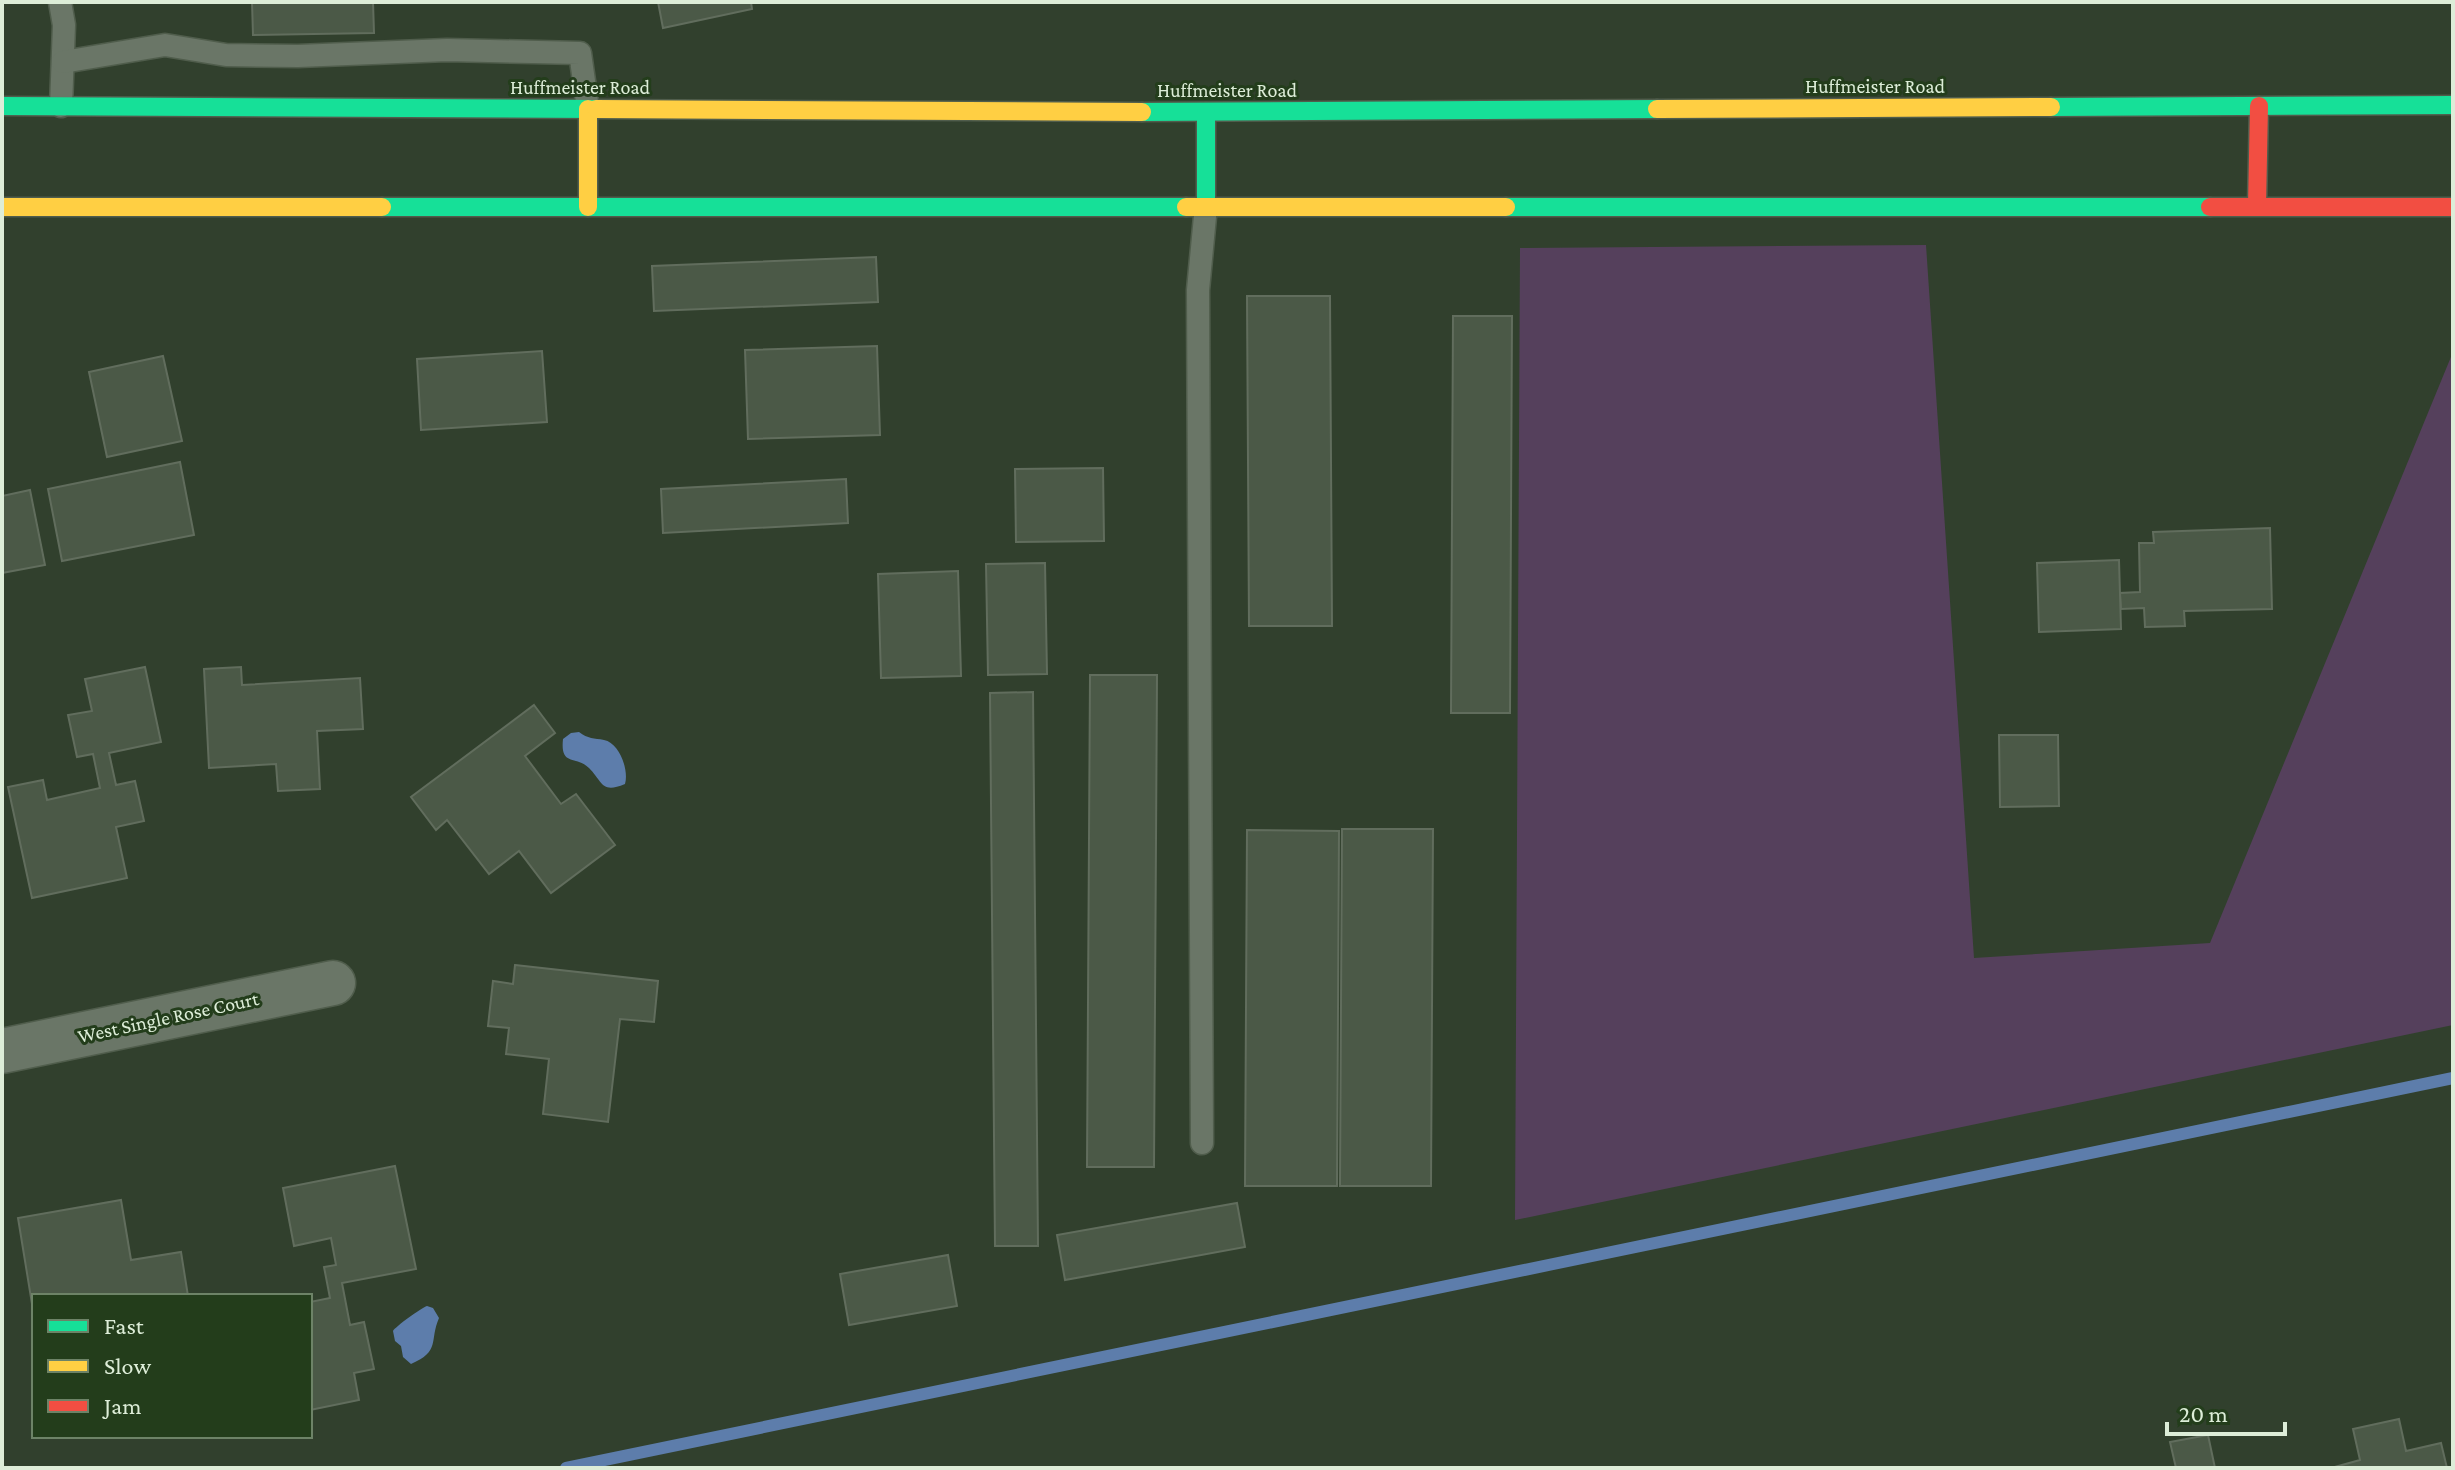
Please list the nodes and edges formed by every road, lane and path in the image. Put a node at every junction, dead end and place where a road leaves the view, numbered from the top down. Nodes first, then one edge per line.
1 (60, 2) edge
2 (63, 62) junction
3 (2453, 105) edge
4 (2, 106) edge
5 (61, 106) junction
6 (2259, 106) junction
7 (588, 109) junction
8 (1206, 112) junction
9 (1206, 206) junction
10 (2257, 206) junction
11 (2, 207) edge
12 (588, 207) junction
13 (2453, 207) edge
14 (333, 983) dead end
15 (2, 1051) edge
16 (1202, 1143) dead end

1 - 2 lane
2 - 5 lane
2 - 7 lane
3 - 6 main road, Huffmeister Road
4 - 5 main road, Huffmeister Road
5 - 7 main road, Huffmeister Road
6 - 8 main road, Huffmeister Road
6 - 10 main road
7 - 8 main road, Huffmeister Road
7 - 12 main road
8 - 9 main road
9 - 10 main road
9 - 12 main road
9 - 16 lane
10 - 13 main road
11 - 12 main road
14 - 15 street, West Single Rose Court

